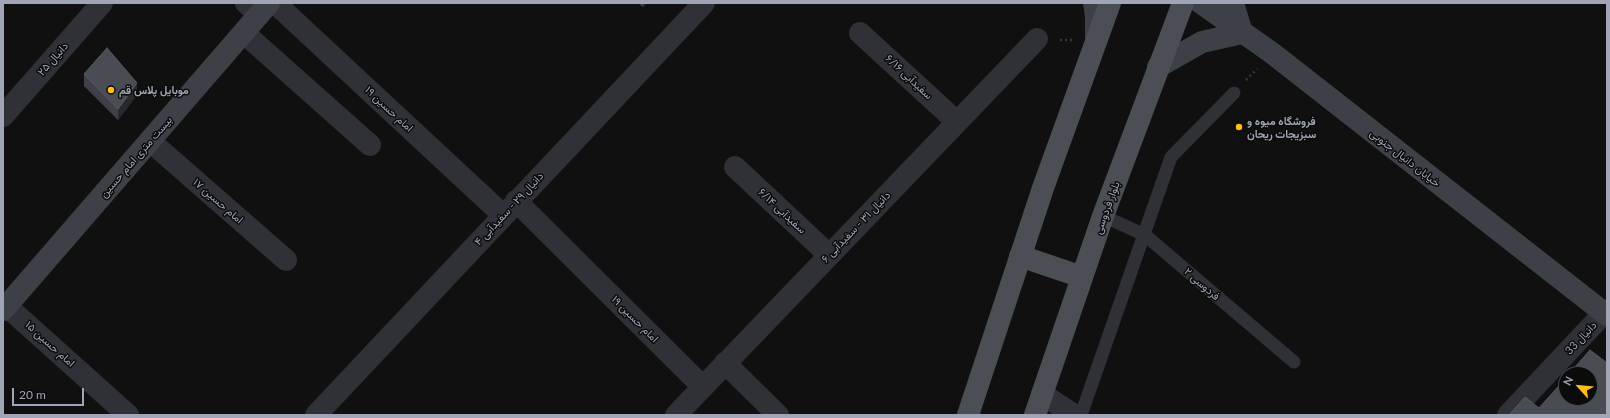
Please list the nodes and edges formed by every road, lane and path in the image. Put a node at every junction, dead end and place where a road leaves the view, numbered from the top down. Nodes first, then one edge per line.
1 (102, 3) edge
2 (704, 3) edge
3 (1094, 3) edge
4 (1110, 3) edge
5 (1183, 3) edge
6 (1201, 3) edge
7 (1233, 3) edge
8 (262, 6) edge
9 (244, 33) junction
10 (860, 33) dead end
11 (1242, 33) junction
12 (1037, 39) joint
13 (1096, 41) junction
14 (1272, 53) junction
15 (1158, 67) junction
16 (1234, 93) joint
17 (3, 116) edge
18 (957, 122) junction
19 (150, 141) junction
20 (370, 145) dead end
21 (735, 167) dead end
22 (509, 208) junction
23 (1103, 216) junction
24 (1145, 235) junction
25 (829, 255) junction
26 (1020, 256) junction
27 (286, 260) dead end
28 (1082, 277) junction
29 (4, 306) edge
30 (1605, 314) edge
31 (1294, 362) dead end
32 (725, 363) junction
33 (703, 386) junction
34 (1042, 394) junction
35 (128, 415) edge
36 (316, 415) edge
37 (676, 415) edge
38 (778, 415) edge
39 (968, 415) edge
40 (1035, 415) edge
41 (1074, 415) edge
42 (1081, 415) edge
43 (1508, 415) edge

1 - 17 street, دانیال ۲۵
2 - 22 street, دانیال ۲۹ - سفیدآبی ۴
3 - 13 main road
4 - 13 main road
5 - 15 main road, بلوار فردوسی
6 - 11 main road, خیابان دانیال جنوبی
7 - 11 main road
8 - 9 main road, بیست متری امام حسین
8 - 22 street, امام حسین ۱۹
9 - 19 main road, بیست متری امام حسین
9 - 20 street
10 - 18 street, سفیدآبی ۶/۱۶
11 - 14 main road, خیابان دانیال جنوبی
11 - 15 main road
12 - 13 path
12 - 18 street, دانیال ۳۱ - سفیدآبی ۶
13 - 26 main road
14 - 16 path
14 - 30 main road, خیابان دانیال جنوبی
15 - 23 main road, بلوار فردوسی
16 - 24 lane
18 - 25 street, دانیال ۳۱ - سفیدآبی ۶
19 - 27 street, امام حسین ۱۷
19 - 29 main road, بیست متری امام حسین
21 - 25 street, سفیدآبی ۶/۱۴
22 - 33 street, امام حسین ۱۹
22 - 36 street, دانیال ۲۹ - سفیدآبی ۴
23 - 24 lane, فردوسی ۲
23 - 28 main road, بلوار فردوسی
24 - 31 lane, فردوسی ۲
24 - 42 lane
25 - 32 street, دانیال ۳۱ - سفیدآبی ۶
26 - 28 main road
26 - 39 main road
28 - 34 main road, بلوار فردوسی
29 - 35 street, امام حسین ۱۵
30 - 43 street, دانیال 33
32 - 33 street, دانیال ۳۱ - سفیدآبی ۶
32 - 38 street
33 - 37 street, دانیال ۳۱ - سفیدآبی ۶
34 - 40 main road, بلوار فردوسی
34 - 41 street

